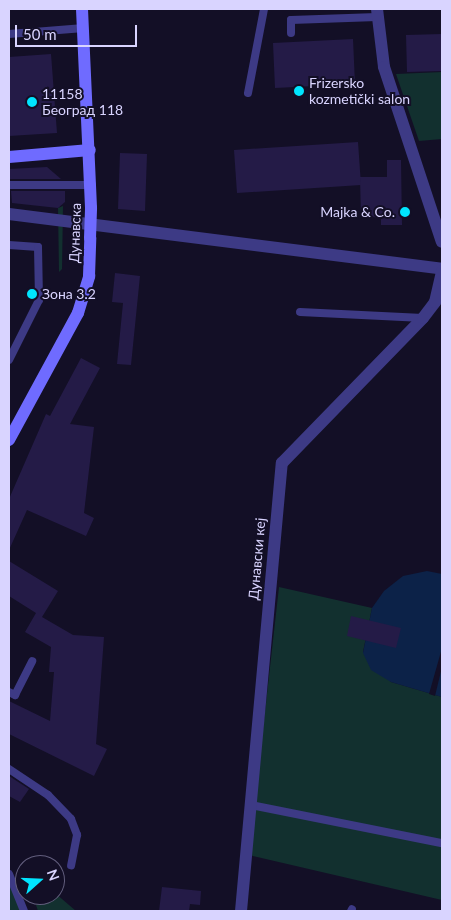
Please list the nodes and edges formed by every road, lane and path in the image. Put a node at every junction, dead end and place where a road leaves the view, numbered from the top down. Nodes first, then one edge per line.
1 (82, 9) edge
2 (264, 9) edge
3 (377, 13) edge
4 (84, 28) junction
5 (9, 34) edge
6 (291, 34) dead end
7 (248, 93) dead end
8 (90, 150) junction
9 (9, 158) edge
10 (9, 185) edge
11 (92, 185) junction
12 (9, 214) edge
13 (442, 242) edge
14 (9, 245) edge
15 (442, 270) edge
16 (300, 312) dead end
17 (423, 318) junction
18 (9, 360) edge
19 (9, 440) edge
20 (32, 661) dead end
21 (9, 692) edge
22 (9, 769) edge
23 (251, 805) junction
24 (442, 843) edge
25 (71, 865) dead end
26 (9, 874) edge
27 (24, 911) edge
28 (241, 911) edge

1 - 4 main road, Дунавска
2 - 7 lane
3 - 6 lane
3 - 13 street
4 - 5 lane
4 - 8 main road, Дунавска
8 - 9 main road
8 - 11 main road, Дунавска
10 - 11 lane
11 - 19 main road, Дунавска, bridge
12 - 15 street, Дунавски кеј
14 - 18 lane
15 - 17 street, Дунавски кеј
16 - 17 lane
17 - 23 street, Дунавски кеј
20 - 21 lane
22 - 25 lane
23 - 24 lane
23 - 28 street, Дунавски кеј
26 - 27 lane

